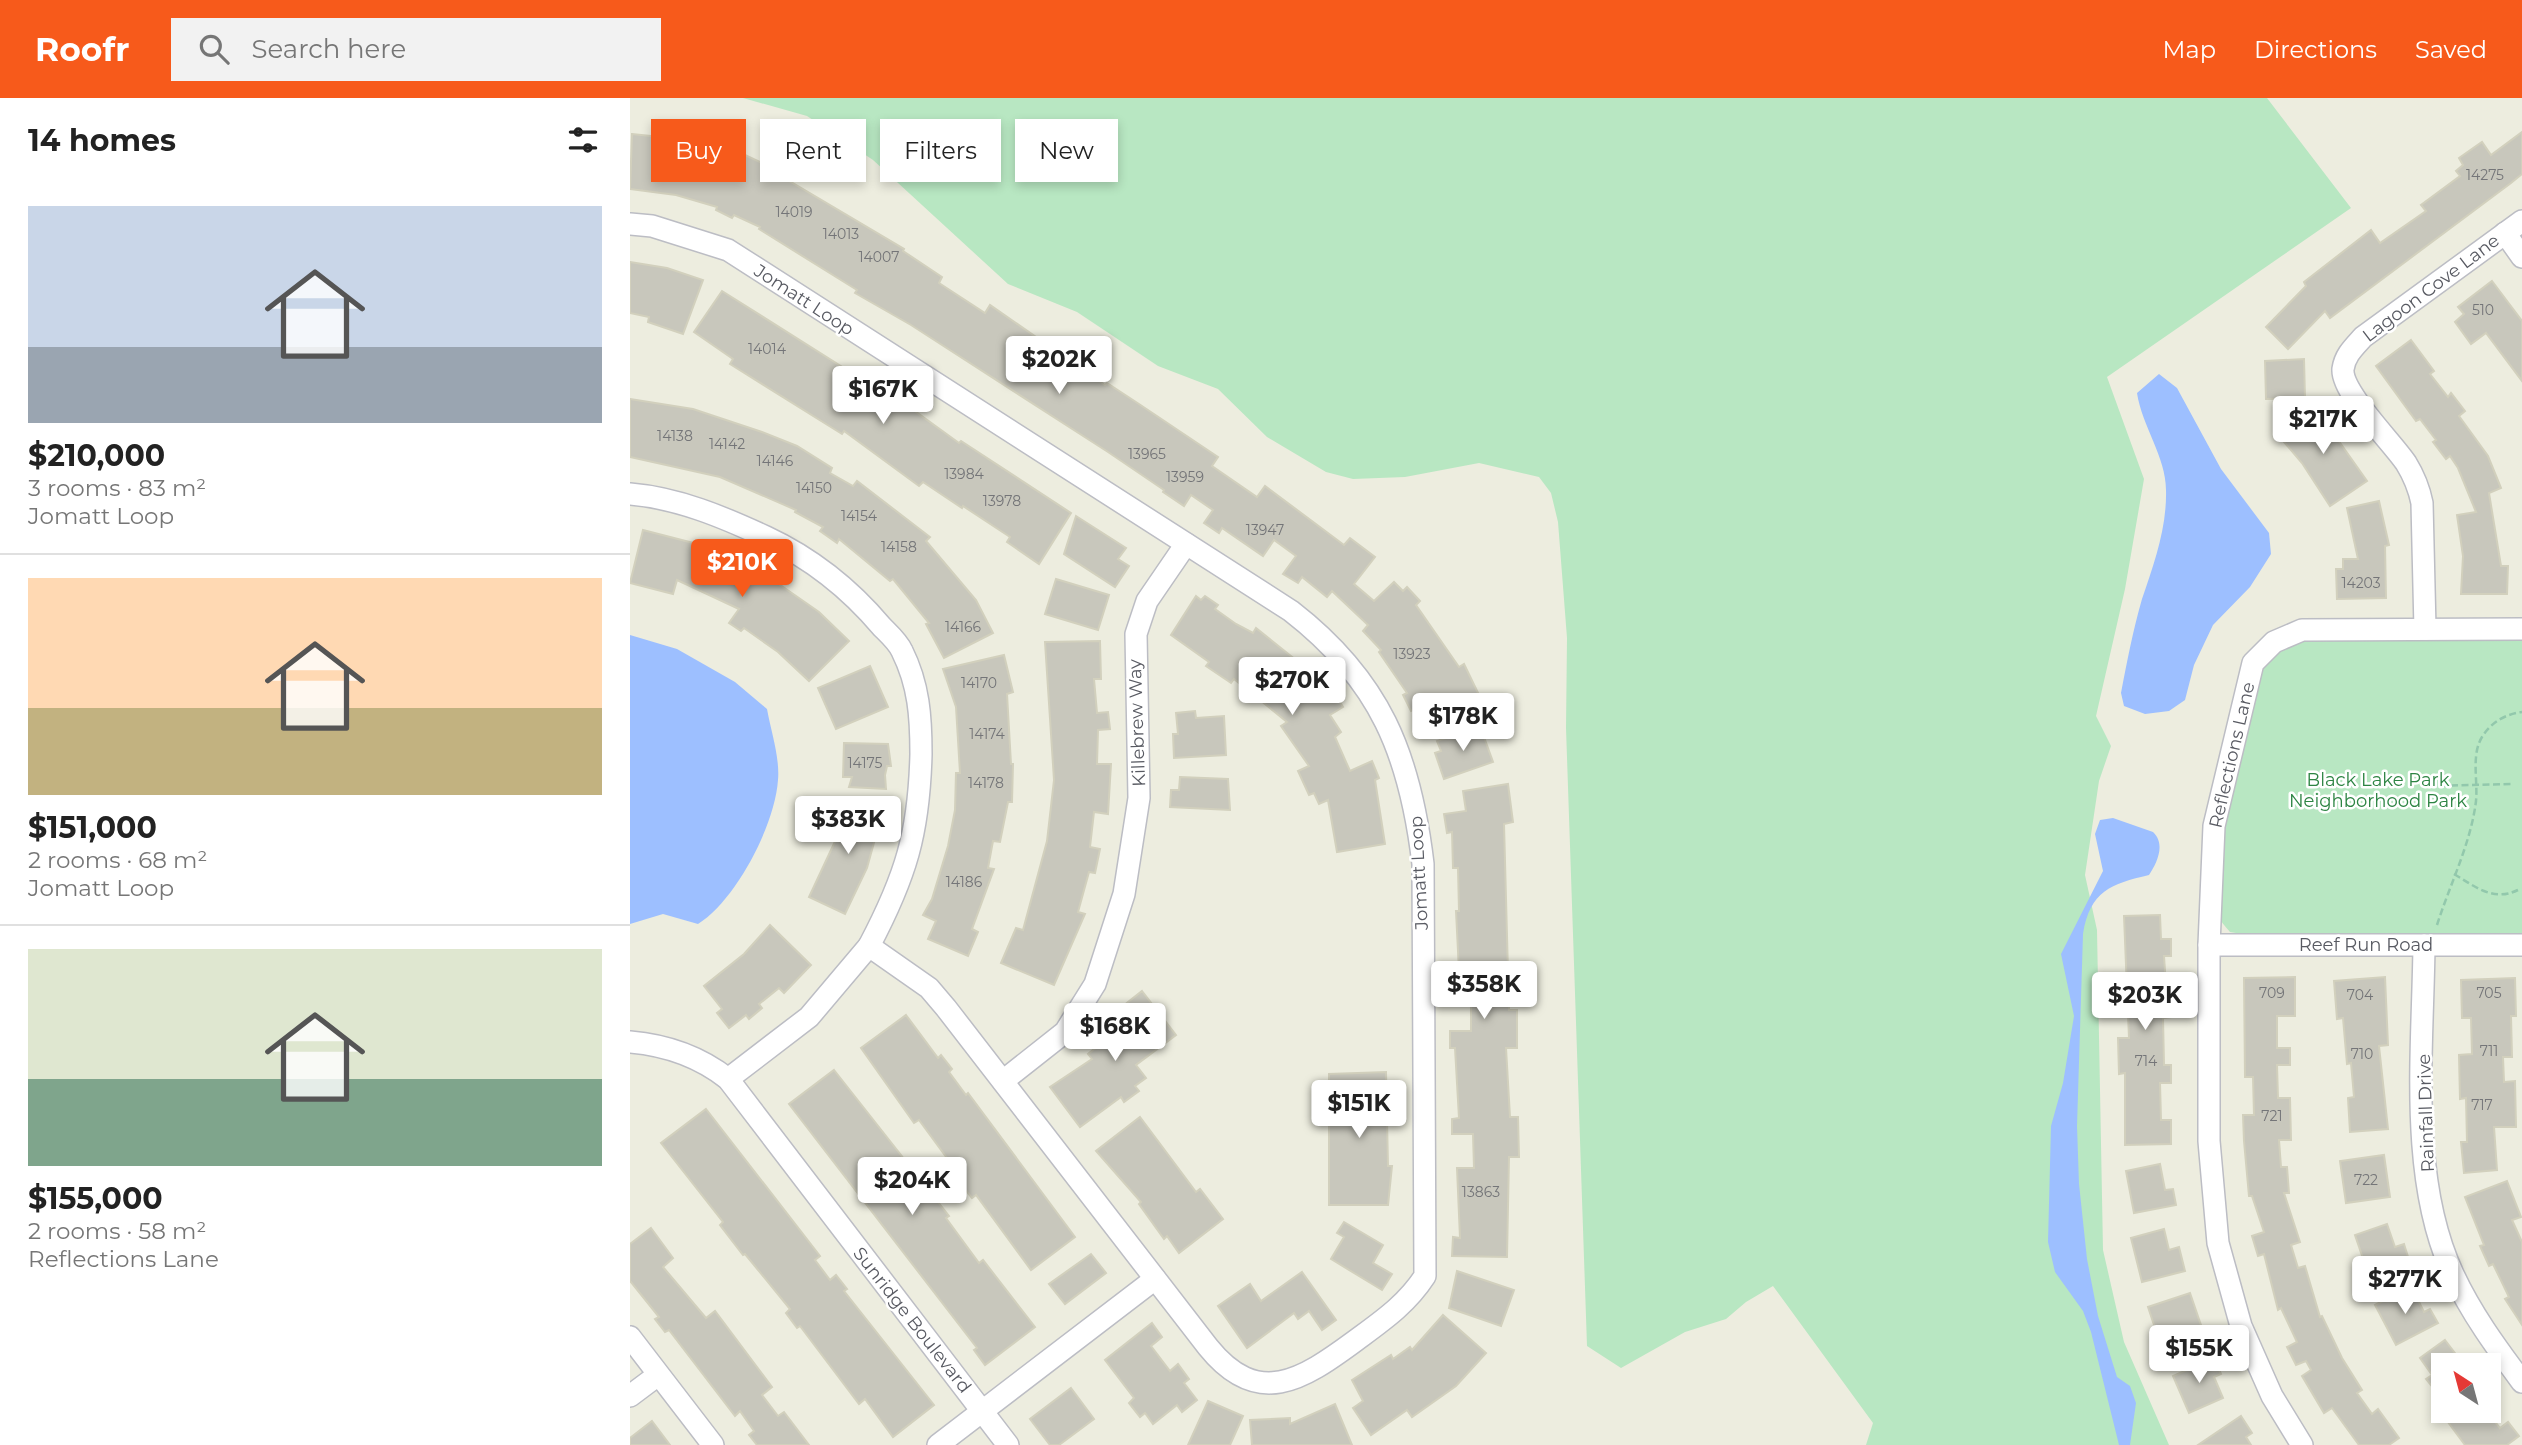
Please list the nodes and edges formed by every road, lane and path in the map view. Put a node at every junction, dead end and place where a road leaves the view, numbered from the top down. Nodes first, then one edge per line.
1 (630, 224) edge
2 (2513, 227) edge
3 (2522, 257) edge
4 (630, 494) edge
5 (1186, 544) junction
6 (2424, 629) junction
7 (2522, 629) edge
8 (2522, 712) edge
9 (2513, 784) dead end
10 (2476, 785) junction
11 (2431, 786) dead end
12 (2454, 874) junction
13 (2518, 890) dead end
14 (2424, 935) junction
15 (2209, 945) junction
16 (2522, 945) edge
17 (869, 946) junction
18 (630, 1042) edge
19 (728, 1079) junction
20 (1003, 1081) junction
21 (1155, 1279) junction
22 (630, 1337) edge
23 (658, 1375) junction
24 (2522, 1382) edge
25 (630, 1396) edge
26 (982, 1411) junction
27 (713, 1445) edge
28 (938, 1445) edge
29 (1008, 1445) edge
30 (2302, 1445) edge

1 - 5 street, Jomatt Loop
2 - 3 street
2 - 6 street, Lagoon Cove Lane
4 - 17 street
5 - 20 street, Killebrew Way
5 - 21 street, Jomatt Loop
6 - 7 street, Reflections Lane
6 - 15 street, Reflections Lane
8 - 10 path
9 - 10 path
10 - 11 path
10 - 12 path
12 - 13 path
12 - 14 path
14 - 15 street, Reef Run Road
14 - 16 street, Reef Run Road
14 - 24 street, Rainfall Drive
15 - 30 street, Reflections Lane
17 - 19 street
17 - 20 street, Jomatt Loop
18 - 19 street, Sunridge Boulevard
19 - 26 street, Sunridge Boulevard
20 - 21 street, Jomatt Loop
21 - 26 street
22 - 23 street
23 - 25 street
23 - 27 street
26 - 28 street
26 - 29 street, Sunridge Boulevard

